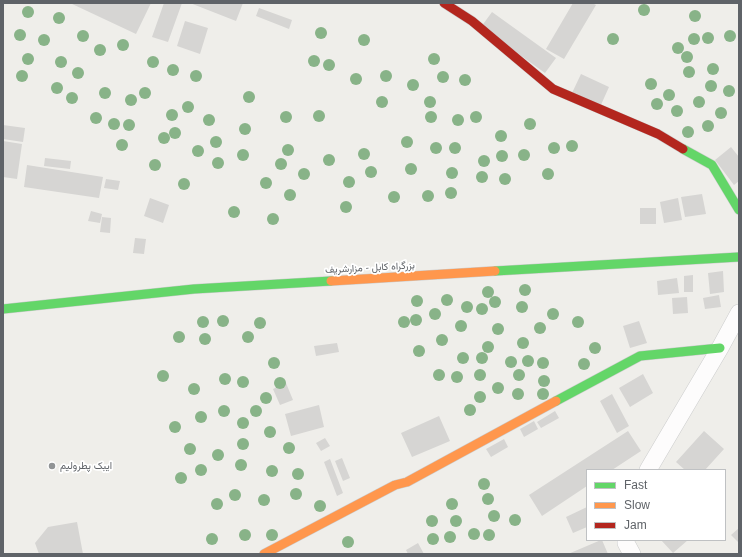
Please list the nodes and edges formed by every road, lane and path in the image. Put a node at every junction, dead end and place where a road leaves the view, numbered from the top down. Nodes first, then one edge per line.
1 (444, 3) edge
2 (739, 210) edge
3 (739, 257) edge
4 (3, 309) edge
5 (739, 313) edge
6 (720, 348) junction
7 (649, 469) edge
8 (626, 541) edge
9 (264, 554) edge
10 (632, 554) edge

1 - 2 main road
3 - 4 main road, بزرگراه کابل - مزارشریف
5 - 6 street
6 - 7 street
6 - 9 main road
8 - 10 street

